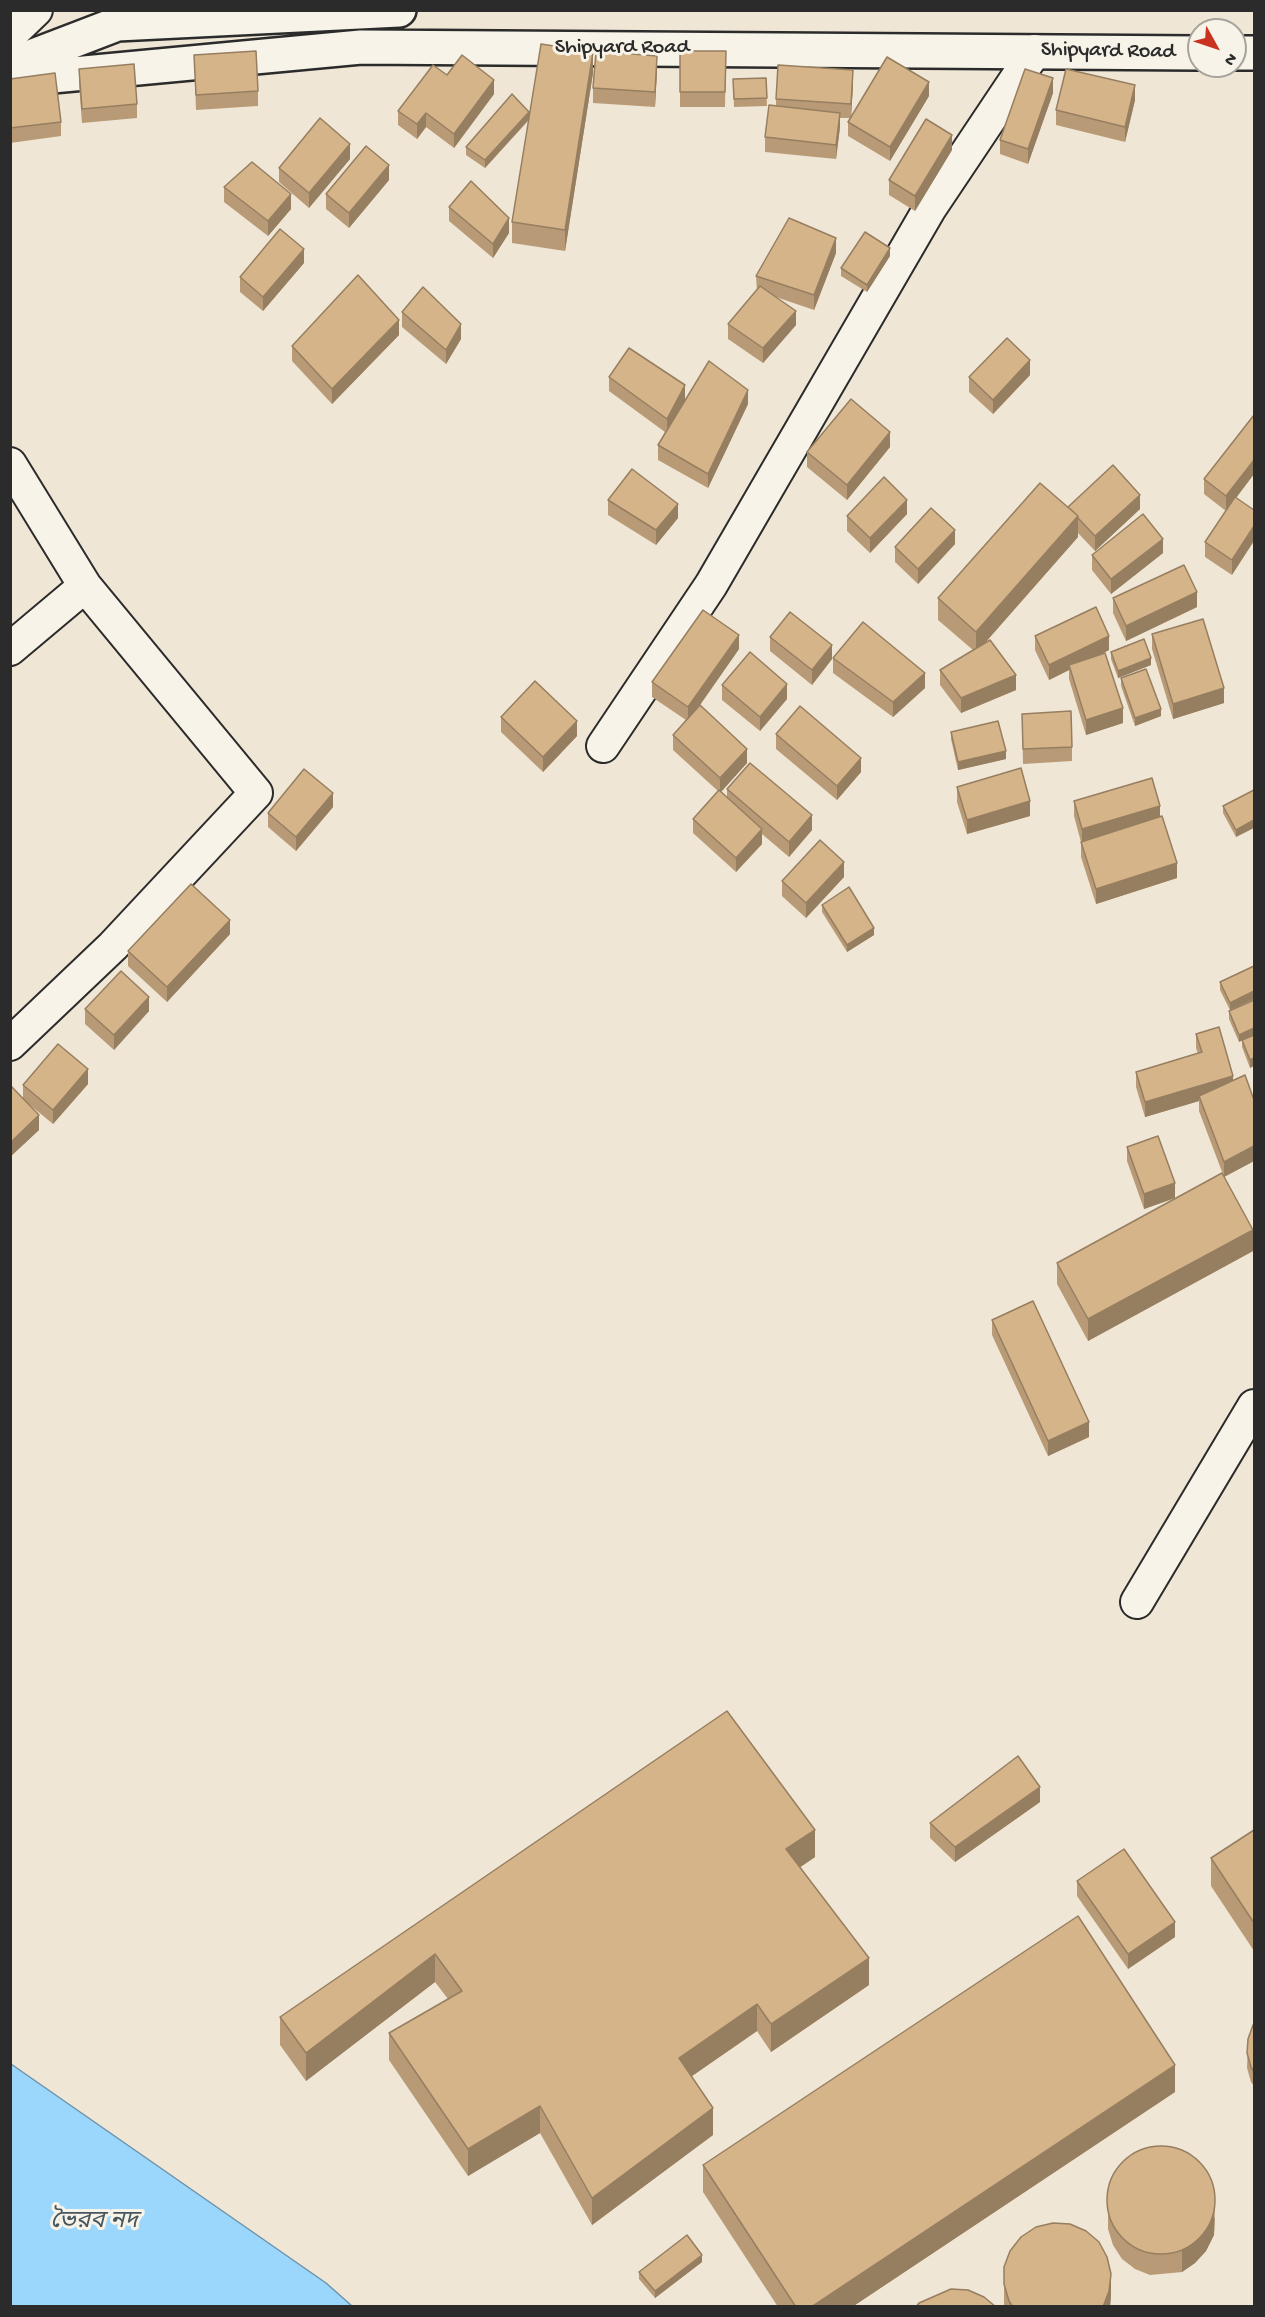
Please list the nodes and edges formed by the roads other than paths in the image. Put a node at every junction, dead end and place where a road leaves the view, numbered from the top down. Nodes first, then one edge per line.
1 (36, 10) edge
2 (399, 10) edge
3 (10, 35) edge
4 (1035, 51) junction
5 (1187, 52) edge
6 (10, 65) edge
7 (10, 80) edge
8 (10, 464) edge
9 (85, 586) junction
10 (10, 649) edge
11 (603, 746) dead end
12 (10, 1044) edge
13 (1254, 1406) edge
14 (1137, 1602) dead end

1 - 3 street
2 - 6 main road
4 - 5 main road, Shipyard Road
4 - 7 main road, Shipyard Road
4 - 11 street
8 - 9 street
9 - 10 street
9 - 12 street
13 - 14 street

